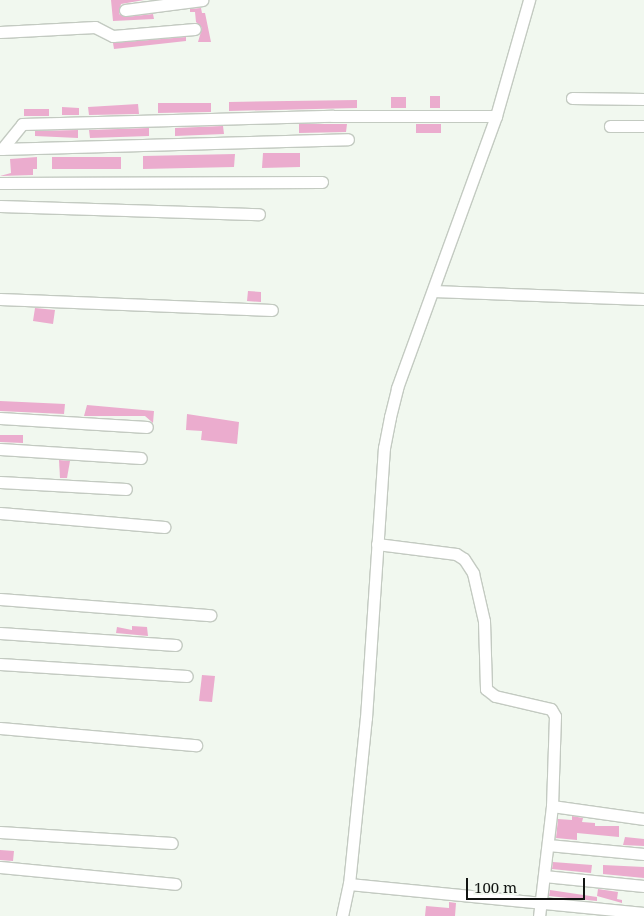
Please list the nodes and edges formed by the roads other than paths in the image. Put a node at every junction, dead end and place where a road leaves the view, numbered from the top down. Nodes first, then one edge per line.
1 (202, 0) edge
2 (530, 0) edge
3 (125, 10) dead end
4 (195, 29) dead end
5 (0, 32) edge
6 (572, 98) dead end
7 (644, 98) edge
8 (488, 115) junction
9 (610, 126) dead end
10 (644, 126) edge
11 (348, 139) dead end
12 (1, 149) edge
13 (322, 182) dead end
14 (0, 183) edge
15 (0, 206) edge
16 (259, 214) dead end
17 (433, 291) junction
18 (0, 299) edge
19 (644, 299) edge
20 (272, 310) dead end
21 (0, 418) edge
22 (147, 427) dead end
23 (0, 449) edge
24 (141, 458) dead end
25 (0, 482) edge
26 (126, 489) dead end
27 (0, 513) edge
28 (164, 527) dead end
29 (377, 544) junction
30 (0, 599) edge
31 (210, 615) dead end
32 (0, 633) edge
33 (176, 645) dead end
34 (0, 664) edge
35 (187, 676) dead end
36 (0, 728) edge
37 (196, 745) dead end
38 (552, 806) junction
39 (644, 819) edge
40 (0, 832) edge
41 (172, 843) dead end
42 (548, 845) junction
43 (644, 854) edge
44 (0, 868) edge
45 (544, 876) junction
46 (175, 884) dead end
47 (350, 884) junction
48 (644, 886) edge
49 (539, 902) junction
50 (644, 913) edge
51 (342, 916) edge
52 (539, 916) edge

1 - 3 street
2 - 8 street
4 - 5 street
6 - 7 street
8 - 12 street
8 - 17 street
9 - 10 street
11 - 12 street
13 - 14 street
15 - 16 street
17 - 19 street
17 - 29 street
18 - 20 street
21 - 22 street
23 - 24 street
25 - 26 street
27 - 28 street
29 - 38 street
29 - 47 street
30 - 31 street
32 - 33 street
34 - 35 street
36 - 37 street
38 - 39 street
38 - 42 street
40 - 41 street
42 - 43 street
42 - 45 street
44 - 46 street
45 - 48 street
45 - 49 street
47 - 49 street
47 - 51 street
49 - 50 street
49 - 52 street

